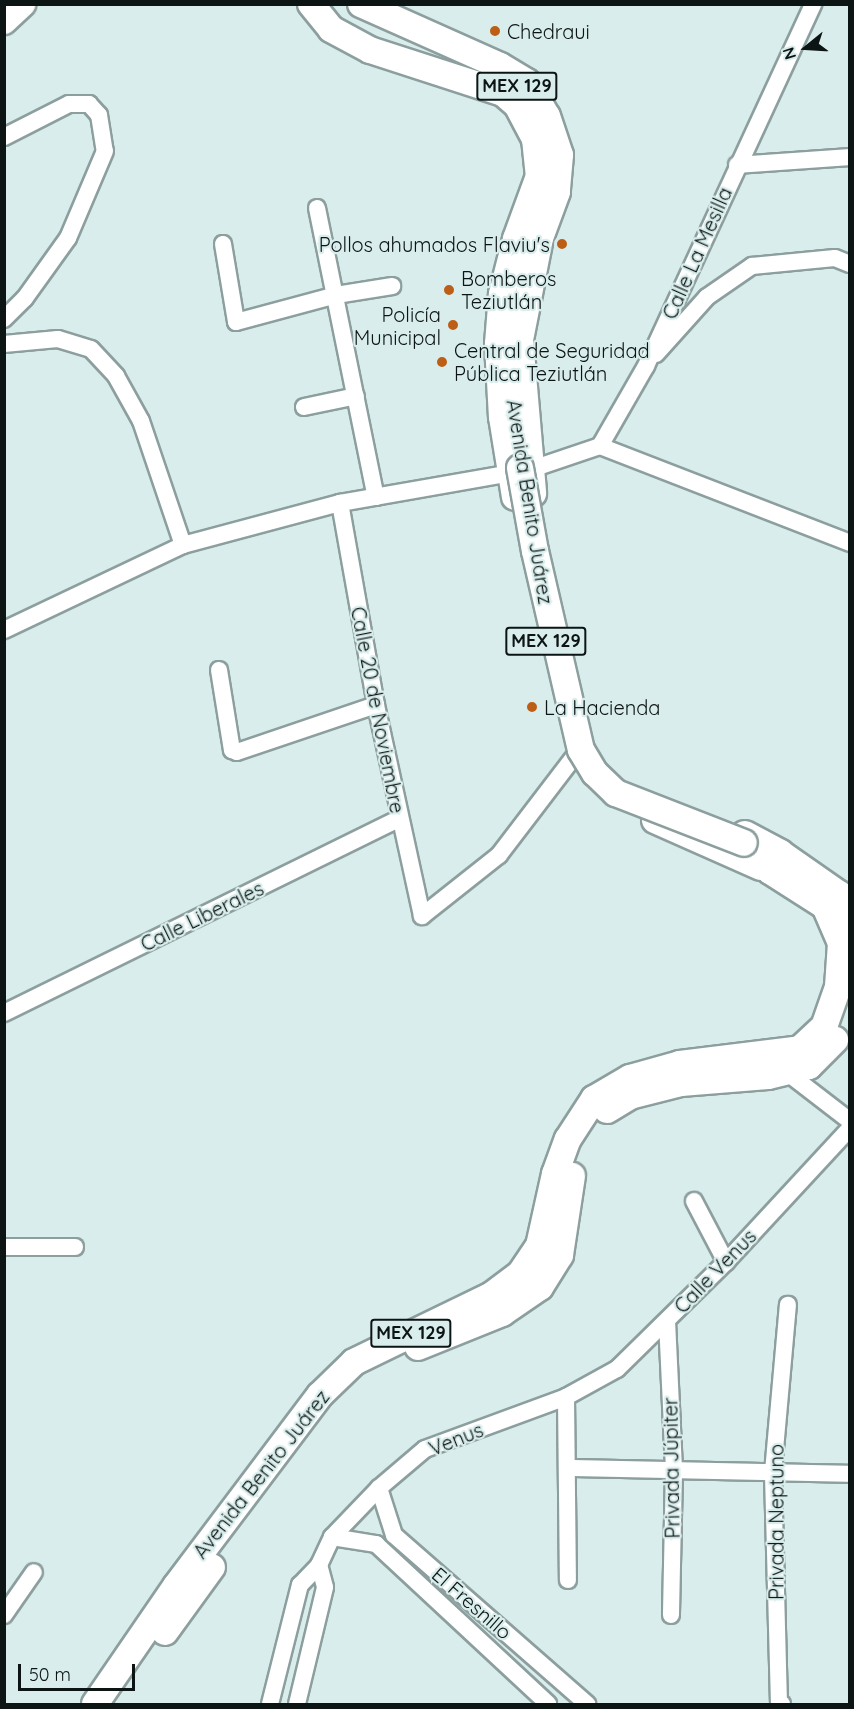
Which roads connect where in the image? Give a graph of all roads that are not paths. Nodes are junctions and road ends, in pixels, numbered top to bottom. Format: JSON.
{"nodes":[{"id":1,"x":22,"y":4,"type":"edge"},
{"id":2,"x":361,"y":4,"type":"edge"},
{"id":3,"x":813,"y":4,"type":"edge"},
{"id":4,"x":324,"y":5,"type":"edge"},
{"id":5,"x":4,"y":21,"type":"edge"},
{"id":6,"x":4,"y":137,"type":"edge"},
{"id":7,"x":849,"y":156,"type":"edge"},
{"id":8,"x":737,"y":165,"type":"junction"},
{"id":9,"x":317,"y":208,"type":"dead end"},
{"id":10,"x":223,"y":244,"type":"dead end"},
{"id":11,"x":849,"y":264,"type":"edge"},
{"id":12,"x":392,"y":286,"type":"dead end"},
{"id":13,"x":336,"y":295,"type":"junction"},
{"id":14,"x":4,"y":319,"type":"edge"},
{"id":15,"x":4,"y":344,"type":"edge"},
{"id":16,"x":646,"y":366,"type":"junction"},
{"id":17,"x":356,"y":396,"type":"junction"},
{"id":18,"x":304,"y":407,"type":"dead end"},
{"id":19,"x":600,"y":446,"type":"junction"},
{"id":20,"x":520,"y":472,"type":"junction"},
{"id":21,"x":376,"y":497,"type":"junction"},
{"id":22,"x":339,"y":503,"type":"junction"},
{"id":23,"x":849,"y":543,"type":"edge"},
{"id":24,"x":183,"y":545,"type":"junction"},
{"id":25,"x":4,"y":630,"type":"edge"},
{"id":26,"x":219,"y":670,"type":"dead end"},
{"id":27,"x":376,"y":705,"type":"junction"},
{"id":28,"x":574,"y":757,"type":"junction"},
{"id":29,"x":399,"y":819,"type":"junction"},
{"id":30,"x":775,"y":862,"type":"junction"},
{"id":31,"x":849,"y":918,"type":"edge"},
{"id":32,"x":849,"y":1007,"type":"edge"},
{"id":33,"x":4,"y":1013,"type":"edge"},
{"id":34,"x":778,"y":1063,"type":"junction"},
{"id":35,"x":849,"y":1121,"type":"edge"},
{"id":36,"x":849,"y":1128,"type":"edge"},
{"id":37,"x":694,"y":1202,"type":"dead end"},
{"id":38,"x":4,"y":1247,"type":"edge"},
{"id":39,"x":75,"y":1247,"type":"dead end"},
{"id":40,"x":726,"y":1262,"type":"junction"},
{"id":41,"x":788,"y":1305,"type":"dead end"},
{"id":42,"x":667,"y":1321,"type":"junction"},
{"id":43,"x":566,"y":1397,"type":"junction"},
{"id":44,"x":569,"y":1468,"type":"junction"},
{"id":45,"x":674,"y":1470,"type":"junction"},
{"id":46,"x":773,"y":1473,"type":"junction"},
{"id":47,"x":849,"y":1474,"type":"edge"},
{"id":48,"x":379,"y":1488,"type":"junction"},
{"id":49,"x":392,"y":1532,"type":"junction"},
{"id":50,"x":332,"y":1537,"type":"junction"},
{"id":51,"x":376,"y":1544,"type":"junction"},
{"id":52,"x":319,"y":1565,"type":"junction"},
{"id":53,"x":34,"y":1572,"type":"dead end"},
{"id":54,"x":568,"y":1580,"type":"dead end"},
{"id":55,"x":672,"y":1615,"type":"dead end"},
{"id":56,"x":4,"y":1616,"type":"edge"},
{"id":57,"x":94,"y":1704,"type":"edge"},
{"id":58,"x":115,"y":1704,"type":"edge"},
{"id":59,"x":270,"y":1704,"type":"edge"},
{"id":60,"x":297,"y":1704,"type":"edge"},
{"id":61,"x":548,"y":1704,"type":"edge"},
{"id":62,"x":587,"y":1704,"type":"edge"},
{"id":63,"x":780,"y":1704,"type":"edge"}],
"edges":[{"from":1,"to":5,"type":"main road"},
{"from":2,"to":20,"type":"main road","number":"MEX 129"},
{"from":3,"to":8,"type":"street","name":"Calle La Mesilla"},
{"from":4,"to":20,"type":"main road","number":"MEX 129"},
{"from":4,"to":30,"type":"main road","name":"Avenida Benito Juárez","number":"MEX 129","bridge":true},
{"from":6,"to":14,"type":"street"},
{"from":7,"to":8,"type":"street"},
{"from":8,"to":16,"type":"street","name":"Calle La Mesilla"},
{"from":9,"to":13,"type":"street"},
{"from":10,"to":13,"type":"street"},
{"from":11,"to":16,"type":"street"},
{"from":12,"to":13,"type":"street"},
{"from":13,"to":17,"type":"street"},
{"from":15,"to":24,"type":"street"},
{"from":16,"to":19,"type":"street","name":"Calle La Mesilla"},
{"from":17,"to":18,"type":"street"},
{"from":17,"to":21,"type":"street"},
{"from":19,"to":20,"type":"street"},
{"from":19,"to":23,"type":"street"},
{"from":20,"to":21,"type":"street"},
{"from":20,"to":28,"type":"main road","number":"MEX 129"},
{"from":20,"to":30,"type":"main road","number":"MEX 129"},
{"from":21,"to":22,"type":"street"},
{"from":22,"to":24,"type":"street"},
{"from":22,"to":27,"type":"street","name":"Calle 20 de Noviembre"},
{"from":24,"to":25,"type":"street"},
{"from":26,"to":27,"type":"street"},
{"from":27,"to":29,"type":"street","name":"Calle 20 de Noviembre"},
{"from":28,"to":29,"type":"street","name":"Calle 20 de Noviembre"},
{"from":28,"to":30,"type":"main road","number":"MEX 129"},
{"from":29,"to":33,"type":"street","name":"Calle Liberales"},
{"from":30,"to":31,"type":"main road","name":"Avenida Benito Juárez","number":"MEX 129"},
{"from":30,"to":34,"type":"main road","name":"Avenida Benito Juárez","number":"MEX 129"},
{"from":32,"to":34,"type":"main road","name":"Avenida Benito Juárez","number":"MEX 129"},
{"from":34,"to":35,"type":"street"},
{"from":34,"to":57,"type":"main road","name":"Avenida Benito Juárez","number":"MEX 129"},
{"from":34,"to":58,"type":"main road","name":"Avenida Benito Juárez","number":"MEX 129"},
{"from":36,"to":40,"type":"street","name":"Calle Venus"},
{"from":37,"to":40,"type":"street"},
{"from":38,"to":39,"type":"street"},
{"from":40,"to":42,"type":"street","name":"Calle Venus"},
{"from":41,"to":46,"type":"street","name":"Privada Neptuno"},
{"from":42,"to":43,"type":"street","name":"Calle Venus"},
{"from":42,"to":45,"type":"street","name":"Privada Júpiter"},
{"from":43,"to":44,"type":"street"},
{"from":43,"to":48,"type":"street","name":"Venus"},
{"from":44,"to":45,"type":"street"},
{"from":44,"to":54,"type":"street"},
{"from":45,"to":46,"type":"street"},
{"from":45,"to":55,"type":"street","name":"Privada Júpiter"},
{"from":46,"to":47,"type":"street"},
{"from":46,"to":63,"type":"street","name":"Privada Neptuno"},
{"from":48,"to":49,"type":"street"},
{"from":48,"to":50,"type":"street","name":"Venus"},
{"from":49,"to":51,"type":"street"},
{"from":49,"to":62,"type":"street","name":"El Fresnillo"},
{"from":50,"to":51,"type":"street"},
{"from":50,"to":52,"type":"street","name":"Venus"},
{"from":51,"to":61,"type":"street","name":"El Fresnillo"},
{"from":52,"to":59,"type":"street","name":"Venus"},
{"from":52,"to":60,"type":"street"},
{"from":53,"to":56,"type":"street"}]}
